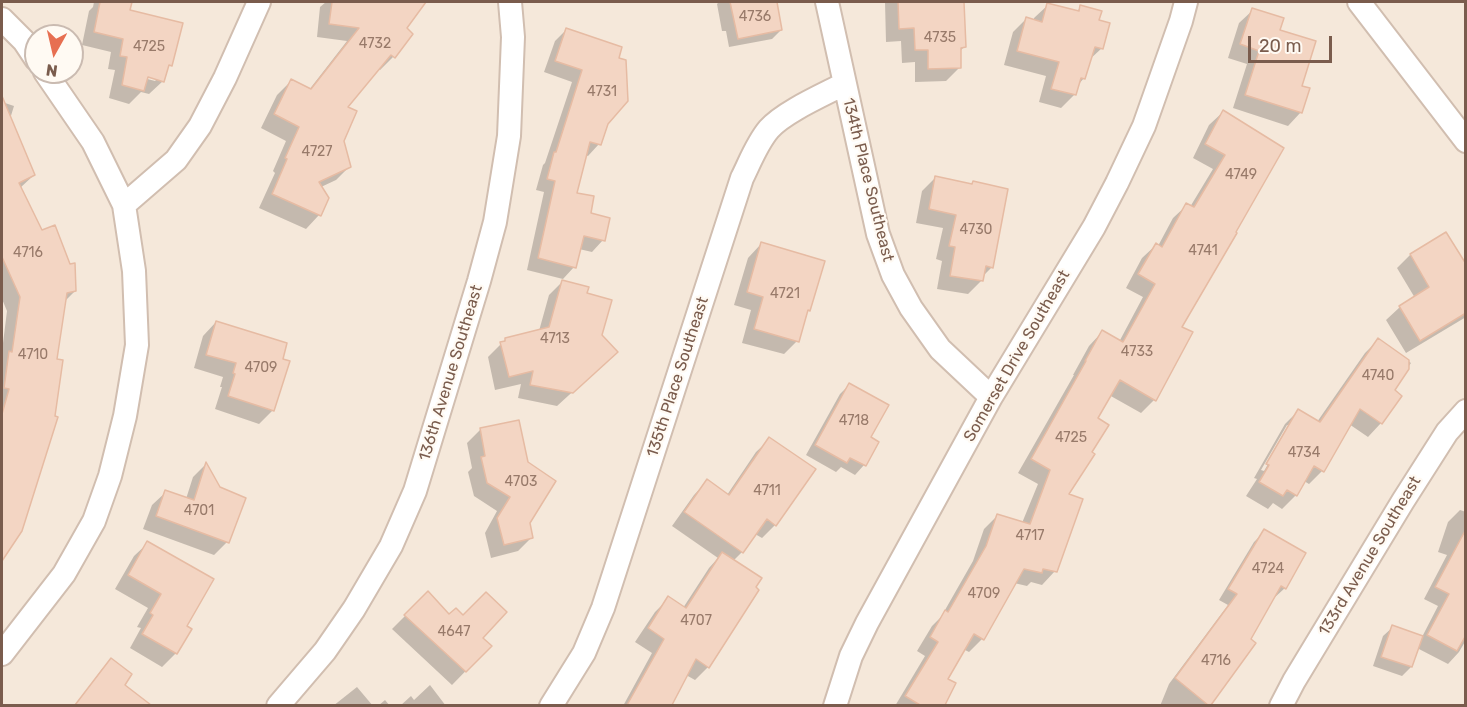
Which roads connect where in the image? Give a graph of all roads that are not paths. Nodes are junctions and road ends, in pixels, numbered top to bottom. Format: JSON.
{"nodes":[{"id":1,"x":259,"y":2,"type":"edge"},
{"id":2,"x":510,"y":2,"type":"edge"},
{"id":3,"x":827,"y":2,"type":"edge"},
{"id":4,"x":1186,"y":2,"type":"edge"},
{"id":5,"x":1359,"y":2,"type":"edge"},
{"id":6,"x":2,"y":19,"type":"edge"},
{"id":7,"x":24,"y":42,"type":"edge"},
{"id":8,"x":53,"y":84,"type":"edge"},
{"id":9,"x":844,"y":84,"type":"junction"},
{"id":10,"x":1466,"y":141,"type":"edge"},
{"id":11,"x":124,"y":205,"type":"junction"},
{"id":12,"x":991,"y":397,"type":"junction"},
{"id":13,"x":1466,"y":411,"type":"edge"},
{"id":14,"x":2,"y":654,"type":"edge"},
{"id":15,"x":278,"y":705,"type":"edge"},
{"id":16,"x":551,"y":705,"type":"edge"},
{"id":17,"x":835,"y":705,"type":"edge"},
{"id":18,"x":1281,"y":705,"type":"edge"}],
"edges":[{"from":1,"to":11,"type":"street"},
{"from":2,"to":15,"type":"street","name":"136th Avenue Southeast"},
{"from":3,"to":9,"type":"street","name":"134th Place Southeast"},
{"from":4,"to":12,"type":"street","name":"Somerset Drive Southeast"},
{"from":5,"to":10,"type":"street"},
{"from":6,"to":7,"type":"street"},
{"from":8,"to":11,"type":"street"},
{"from":9,"to":12,"type":"street","name":"134th Place Southeast"},
{"from":9,"to":16,"type":"street","name":"135th Place Southeast"},
{"from":11,"to":14,"type":"street"},
{"from":12,"to":17,"type":"street","name":"Somerset Drive Southeast"},
{"from":13,"to":18,"type":"street","name":"133rd Avenue Southeast"}]}
